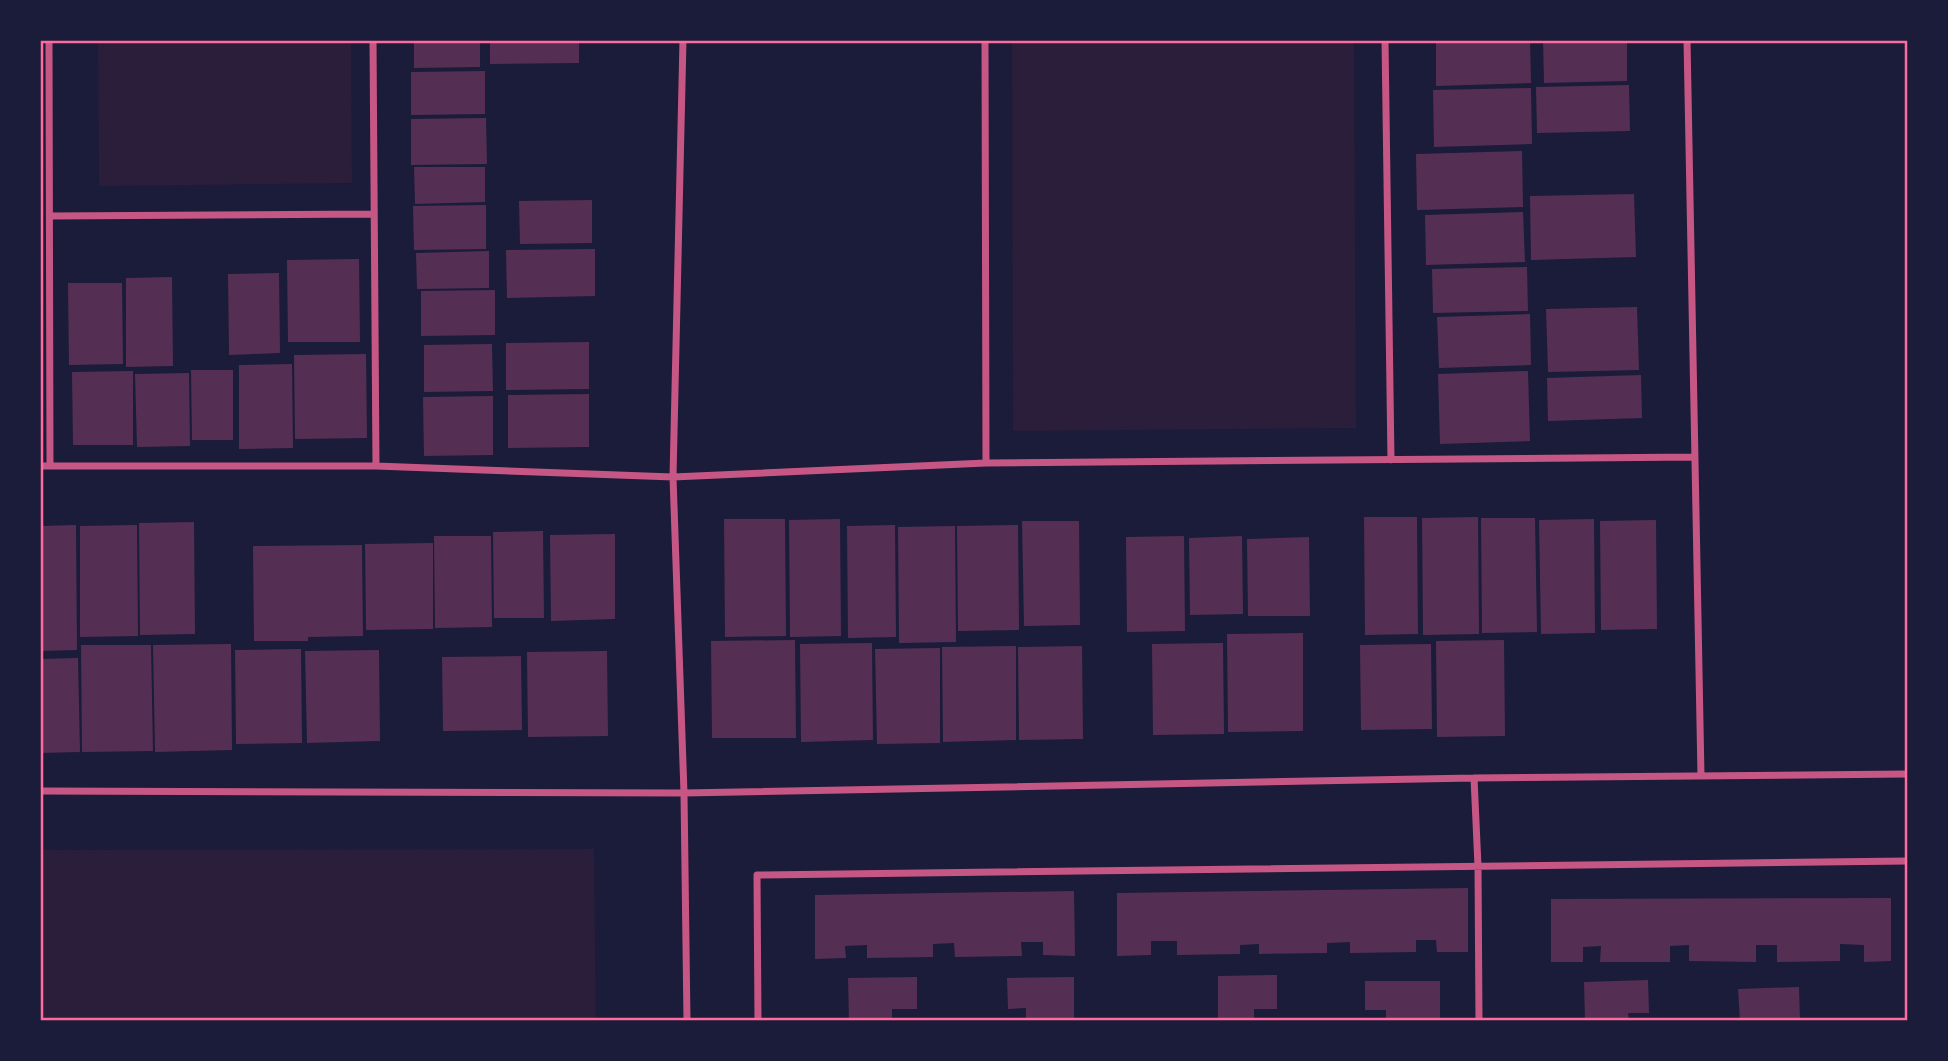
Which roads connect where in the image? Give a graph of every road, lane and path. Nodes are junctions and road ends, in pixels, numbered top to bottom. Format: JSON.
{"nodes":[{"id":1,"x":49,"y":40,"type":"edge"},
{"id":2,"x":373,"y":40,"type":"edge"},
{"id":3,"x":682,"y":40,"type":"edge"},
{"id":4,"x":985,"y":40,"type":"edge"},
{"id":5,"x":1385,"y":40,"type":"edge"},
{"id":6,"x":1687,"y":40,"type":"edge"},
{"id":7,"x":374,"y":214,"type":"junction"},
{"id":8,"x":50,"y":216,"type":"junction"},
{"id":9,"x":1695,"y":457,"type":"junction"},
{"id":10,"x":1391,"y":460,"type":"junction"},
{"id":11,"x":986,"y":463,"type":"junction"},
{"id":12,"x":40,"y":466,"type":"edge"},
{"id":13,"x":50,"y":466,"type":"junction"},
{"id":14,"x":376,"y":466,"type":"junction"},
{"id":15,"x":673,"y":477,"type":"junction"},
{"id":16,"x":1908,"y":774,"type":"edge"},
{"id":17,"x":1700,"y":776,"type":"junction"},
{"id":18,"x":1474,"y":778,"type":"junction"},
{"id":19,"x":40,"y":792,"type":"edge"},
{"id":20,"x":684,"y":793,"type":"junction"},
{"id":21,"x":1908,"y":861,"type":"edge"},
{"id":22,"x":1478,"y":866,"type":"junction"},
{"id":23,"x":687,"y":1021,"type":"edge"},
{"id":24,"x":758,"y":1021,"type":"edge"},
{"id":25,"x":1479,"y":1021,"type":"edge"}],
"edges":[{"from":1,"to":8,"type":"street"},
{"from":2,"to":7,"type":"street"},
{"from":3,"to":15,"type":"street"},
{"from":4,"to":11,"type":"street"},
{"from":5,"to":10,"type":"street"},
{"from":6,"to":9,"type":"street"},
{"from":7,"to":8,"type":"street"},
{"from":7,"to":14,"type":"street"},
{"from":8,"to":13,"type":"street"},
{"from":9,"to":10,"type":"street"},
{"from":9,"to":17,"type":"street"},
{"from":10,"to":11,"type":"street"},
{"from":11,"to":15,"type":"street"},
{"from":12,"to":13,"type":"street"},
{"from":13,"to":14,"type":"street"},
{"from":14,"to":15,"type":"street"},
{"from":15,"to":20,"type":"street"},
{"from":16,"to":17,"type":"street"},
{"from":17,"to":18,"type":"street"},
{"from":18,"to":20,"type":"street"},
{"from":18,"to":22,"type":"street"},
{"from":19,"to":20,"type":"street"},
{"from":20,"to":23,"type":"street"},
{"from":21,"to":22,"type":"street"},
{"from":22,"to":24,"type":"street"},
{"from":22,"to":25,"type":"street"}]}
